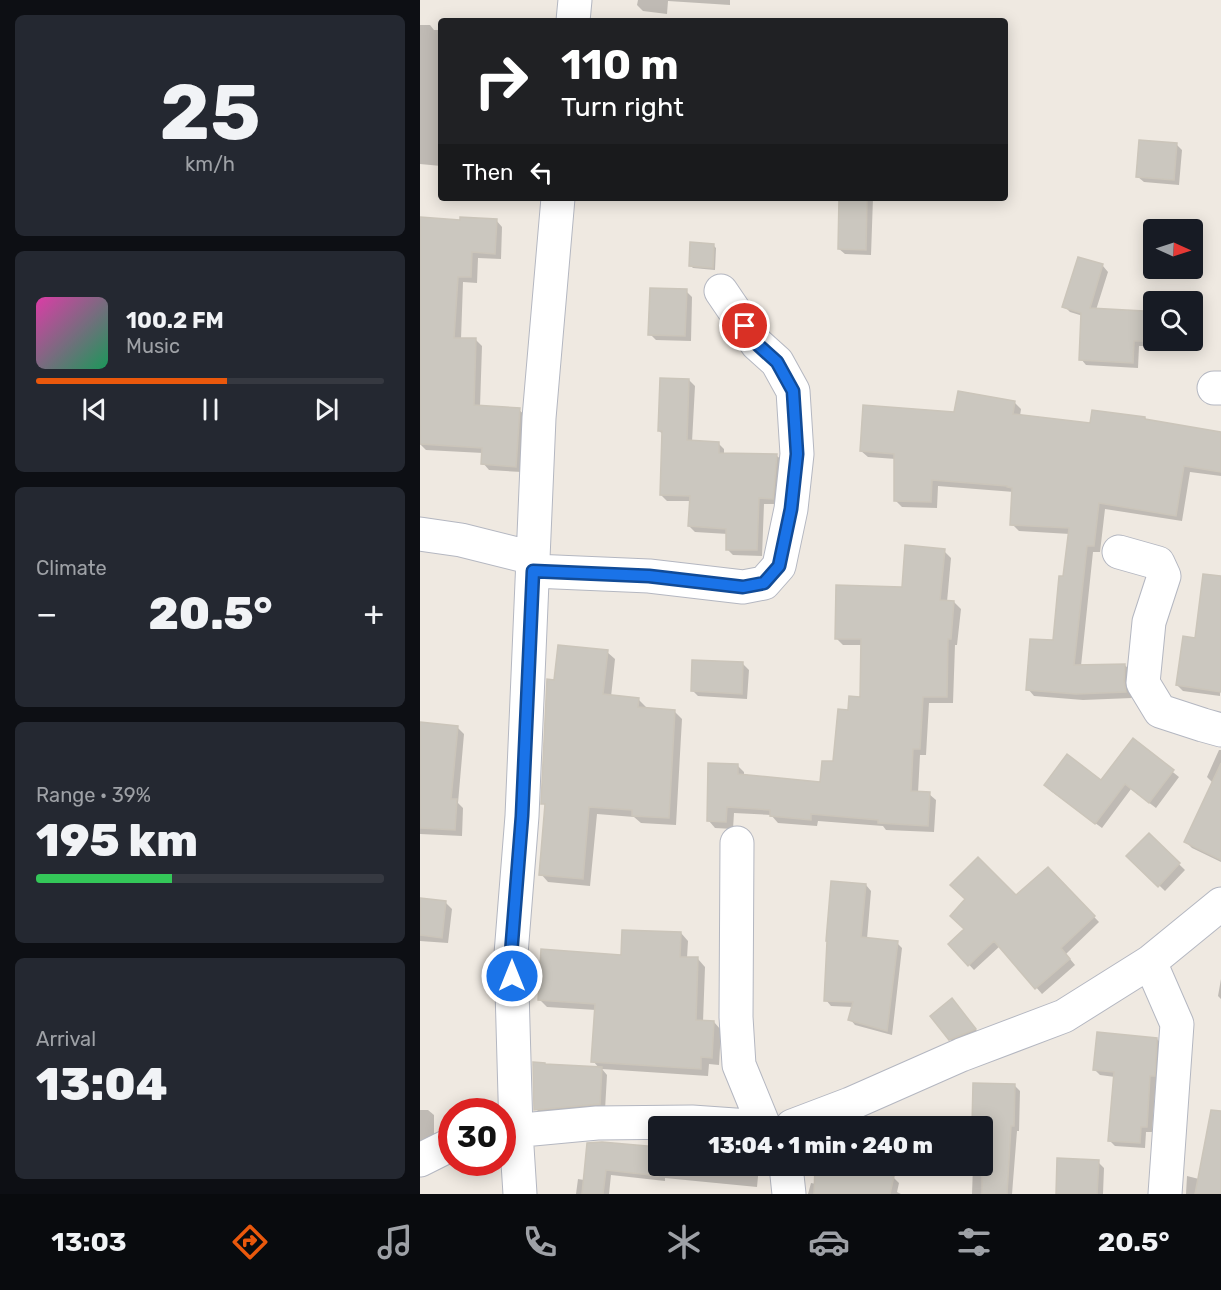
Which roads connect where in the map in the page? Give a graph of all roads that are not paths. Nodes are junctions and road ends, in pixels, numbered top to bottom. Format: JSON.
{"nodes":[{"id":1,"x":574,"y":0,"type":"edge"},
{"id":2,"x":573,"y":18,"type":"edge"},
{"id":3,"x":558,"y":201,"type":"edge"},
{"id":4,"x":721,"y":291,"type":"dead end"},
{"id":5,"x":420,"y":534,"type":"edge"},
{"id":6,"x":1119,"y":552,"type":"dead end"},
{"id":7,"x":533,"y":565,"type":"junction"},
{"id":8,"x":1221,"y":730,"type":"edge"},
{"id":9,"x":737,"y":843,"type":"dead end"},
{"id":10,"x":1221,"y":904,"type":"edge"},
{"id":11,"x":1150,"y":962,"type":"junction"},
{"id":12,"x":509,"y":1098,"type":"edge"},
{"id":13,"x":760,"y":1116,"type":"edge"},
{"id":14,"x":818,"y":1116,"type":"edge"},
{"id":15,"x":648,"y":1122,"type":"edge"},
{"id":16,"x":516,"y":1131,"type":"edge"},
{"id":17,"x":438,"y":1151,"type":"edge"},
{"id":18,"x":420,"y":1160,"type":"edge"},
{"id":19,"x":516,"y":1171,"type":"edge"},
{"id":20,"x":787,"y":1176,"type":"edge"},
{"id":21,"x":520,"y":1194,"type":"edge"},
{"id":22,"x":789,"y":1194,"type":"edge"},
{"id":23,"x":1165,"y":1194,"type":"edge"}],
"edges":[{"from":1,"to":2,"type":"street"},
{"from":3,"to":7,"type":"street"},
{"from":4,"to":7,"type":"street"},
{"from":5,"to":7,"type":"street"},
{"from":6,"to":8,"type":"street"},
{"from":7,"to":12,"type":"street"},
{"from":9,"to":13,"type":"street"},
{"from":10,"to":11,"type":"street"},
{"from":11,"to":14,"type":"street"},
{"from":11,"to":23,"type":"street"},
{"from":15,"to":16,"type":"street"},
{"from":17,"to":18,"type":"street"},
{"from":19,"to":21,"type":"street"},
{"from":20,"to":22,"type":"street"}]}
